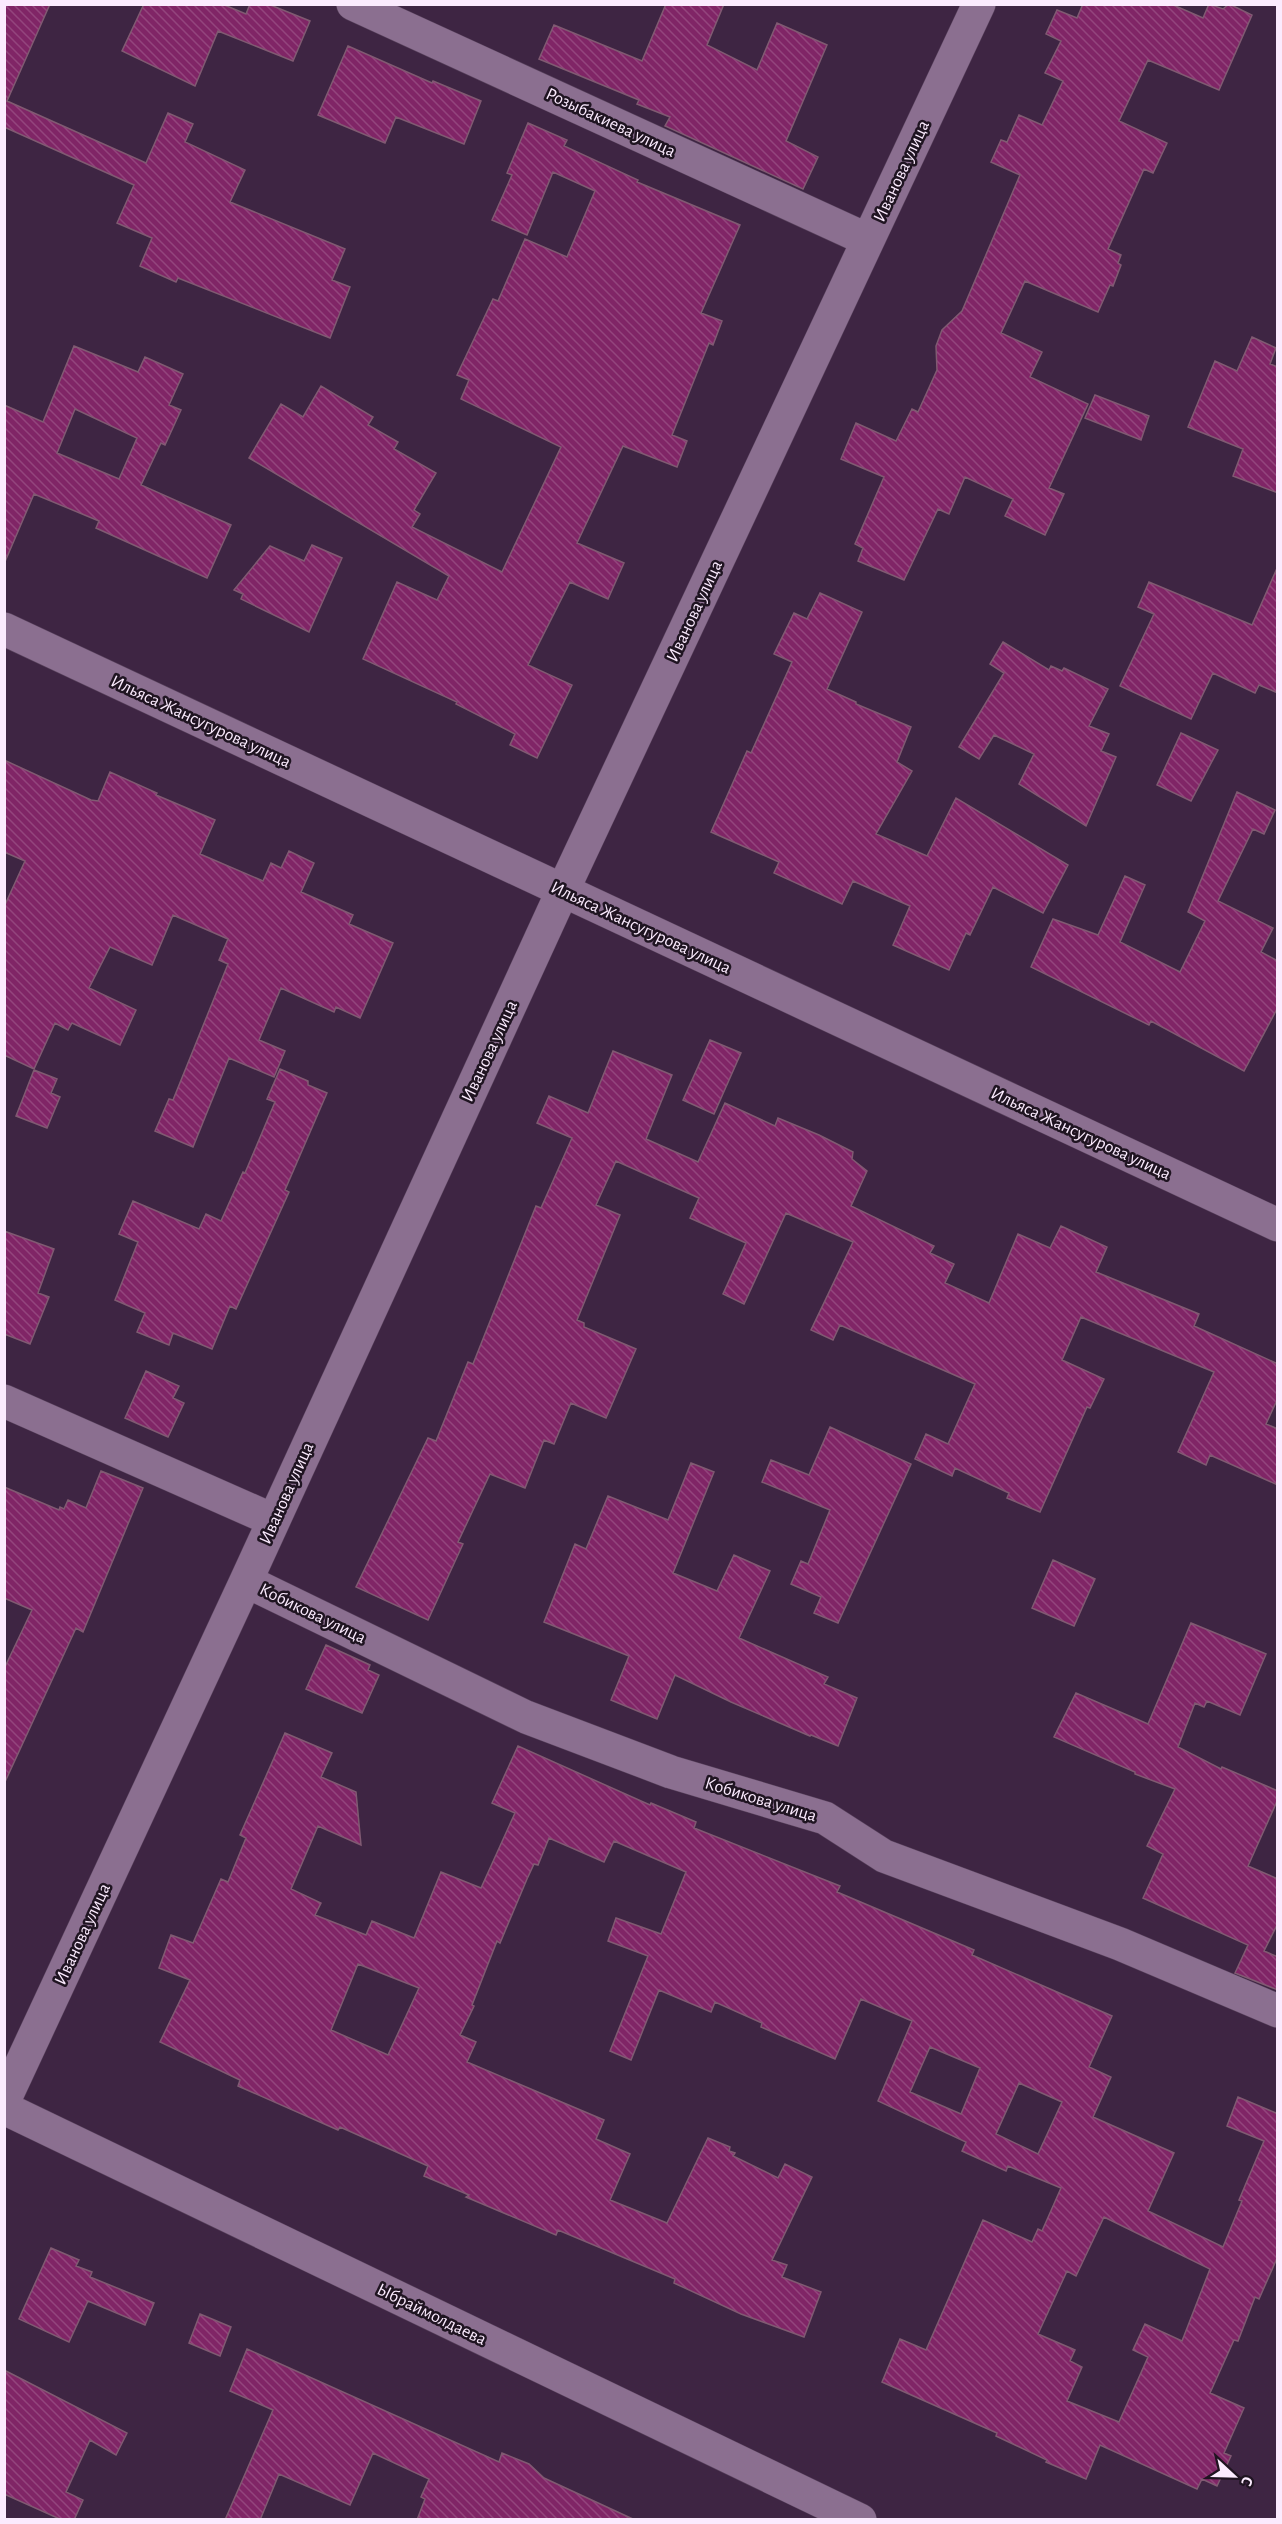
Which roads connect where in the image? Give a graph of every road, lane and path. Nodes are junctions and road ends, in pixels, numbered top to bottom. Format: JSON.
{"nodes":[{"id":1,"x":353,"y":4,"type":"edge"},
{"id":2,"x":979,"y":4,"type":"edge"},
{"id":3,"x":868,"y":240,"type":"junction"},
{"id":4,"x":4,"y":629,"type":"edge"},
{"id":5,"x":563,"y":890,"type":"junction"},
{"id":6,"x":1278,"y":1225,"type":"edge"},
{"id":7,"x":4,"y":1401,"type":"edge"},
{"id":8,"x":273,"y":1520,"type":"junction"},
{"id":9,"x":246,"y":1581,"type":"junction"},
{"id":10,"x":1278,"y":2011,"type":"edge"},
{"id":11,"x":4,"y":2101,"type":"edge"},
{"id":12,"x":4,"y":2108,"type":"edge"},
{"id":13,"x":860,"y":2520,"type":"edge"}],
"edges":[{"from":1,"to":3,"type":"street","name":"Розыбакиева улица"},
{"from":2,"to":3,"type":"street","name":"Иванова улица"},
{"from":3,"to":5,"type":"street","name":"Иванова улица"},
{"from":4,"to":5,"type":"street","name":"Ильяса Жансугурова улица"},
{"from":5,"to":6,"type":"street","name":"Ильяса Жансугурова улица"},
{"from":5,"to":8,"type":"street","name":"Иванова улица"},
{"from":7,"to":8,"type":"street"},
{"from":8,"to":9,"type":"street","name":"Иванова улица"},
{"from":9,"to":10,"type":"street","name":"Кобикова улица"},
{"from":9,"to":11,"type":"street","name":"Иванова улица"},
{"from":12,"to":13,"type":"street","name":"Ыбраймолдаева"}]}
